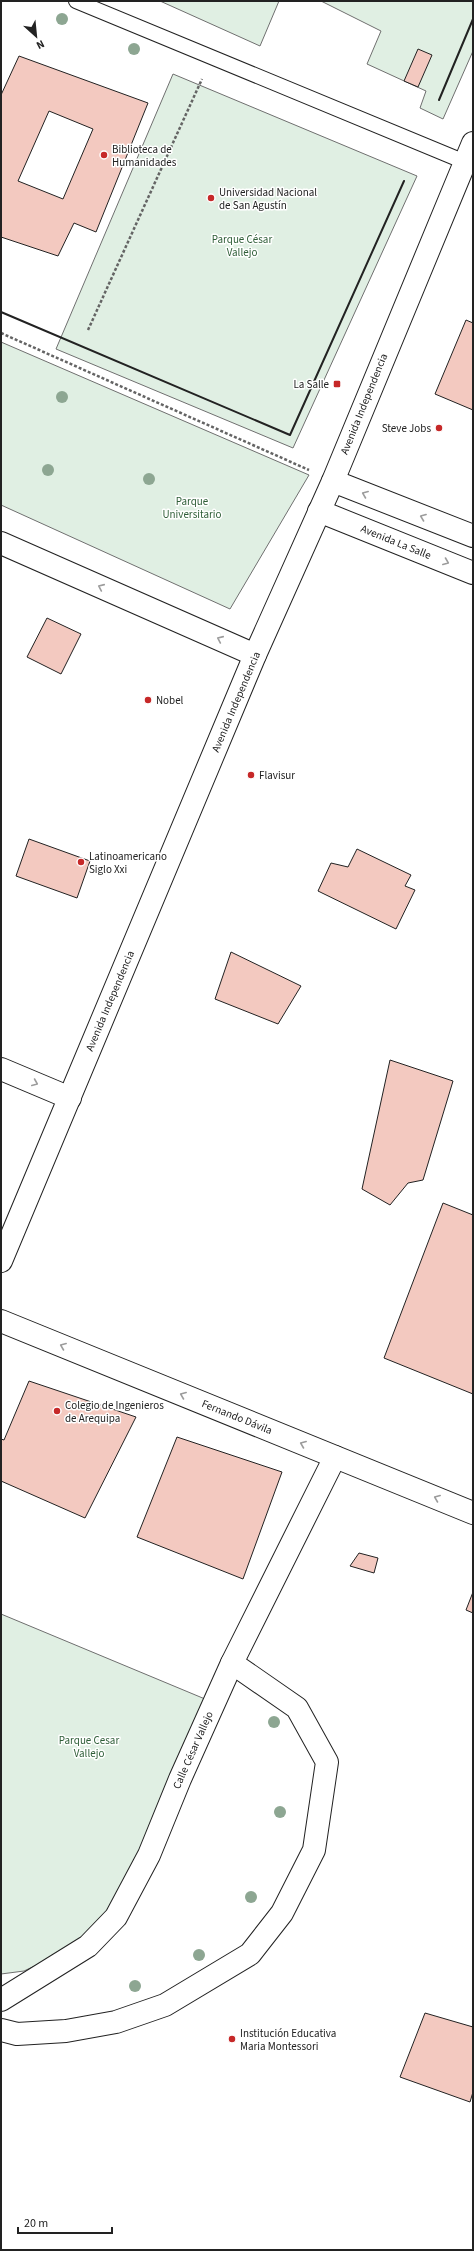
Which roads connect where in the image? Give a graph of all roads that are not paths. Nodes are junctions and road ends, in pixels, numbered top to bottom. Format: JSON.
{"nodes":[{"id":1,"x":76,"y":1,"type":"edge"},
{"id":2,"x":469,"y":153,"type":"edge"},
{"id":3,"x":333,"y":481,"type":"junction"},
{"id":4,"x":319,"y":511,"type":"junction"},
{"id":5,"x":473,"y":536,"type":"edge"},
{"id":6,"x":1,"y":543,"type":"edge"},
{"id":7,"x":473,"y":573,"type":"edge"},
{"id":8,"x":256,"y":655,"type":"junction"},
{"id":9,"x":1,"y":1069,"type":"edge"},
{"id":10,"x":70,"y":1098,"type":"junction"},
{"id":11,"x":1,"y":1261,"type":"edge"},
{"id":12,"x":1,"y":1321,"type":"edge"},
{"id":13,"x":335,"y":1457,"type":"junction"},
{"id":14,"x":473,"y":1513,"type":"edge"},
{"id":15,"x":232,"y":1663,"type":"junction"},
{"id":16,"x":1,"y":2000,"type":"edge"},
{"id":17,"x":1,"y":2030,"type":"edge"}],
"edges":[{"from":1,"to":2,"type":"lane"},
{"from":2,"to":3,"type":"street","name":"Avenida Independencia"},
{"from":3,"to":4,"type":"street","name":"Avenida Independencia"},
{"from":5,"to":3,"type":"street","one_way":true},
{"from":4,"to":7,"type":"street","name":"Avenida La Salle","one_way":true},
{"from":4,"to":8,"type":"street","name":"Avenida Independencia"},
{"from":8,"to":6,"type":"street","one_way":true},
{"from":8,"to":10,"type":"street","name":"Avenida Independencia"},
{"from":9,"to":10,"type":"street","one_way":true},
{"from":10,"to":11,"type":"street","name":"Avenida Independencia"},
{"from":13,"to":12,"type":"street","name":"Fernando Dávila","one_way":true},
{"from":14,"to":13,"type":"street","name":"Fernando Dávila","one_way":true},
{"from":13,"to":15,"type":"street","name":"Calle César Vallejo"},
{"from":15,"to":16,"type":"street","name":"Calle César Vallejo"},
{"from":15,"to":17,"type":"street"}]}
